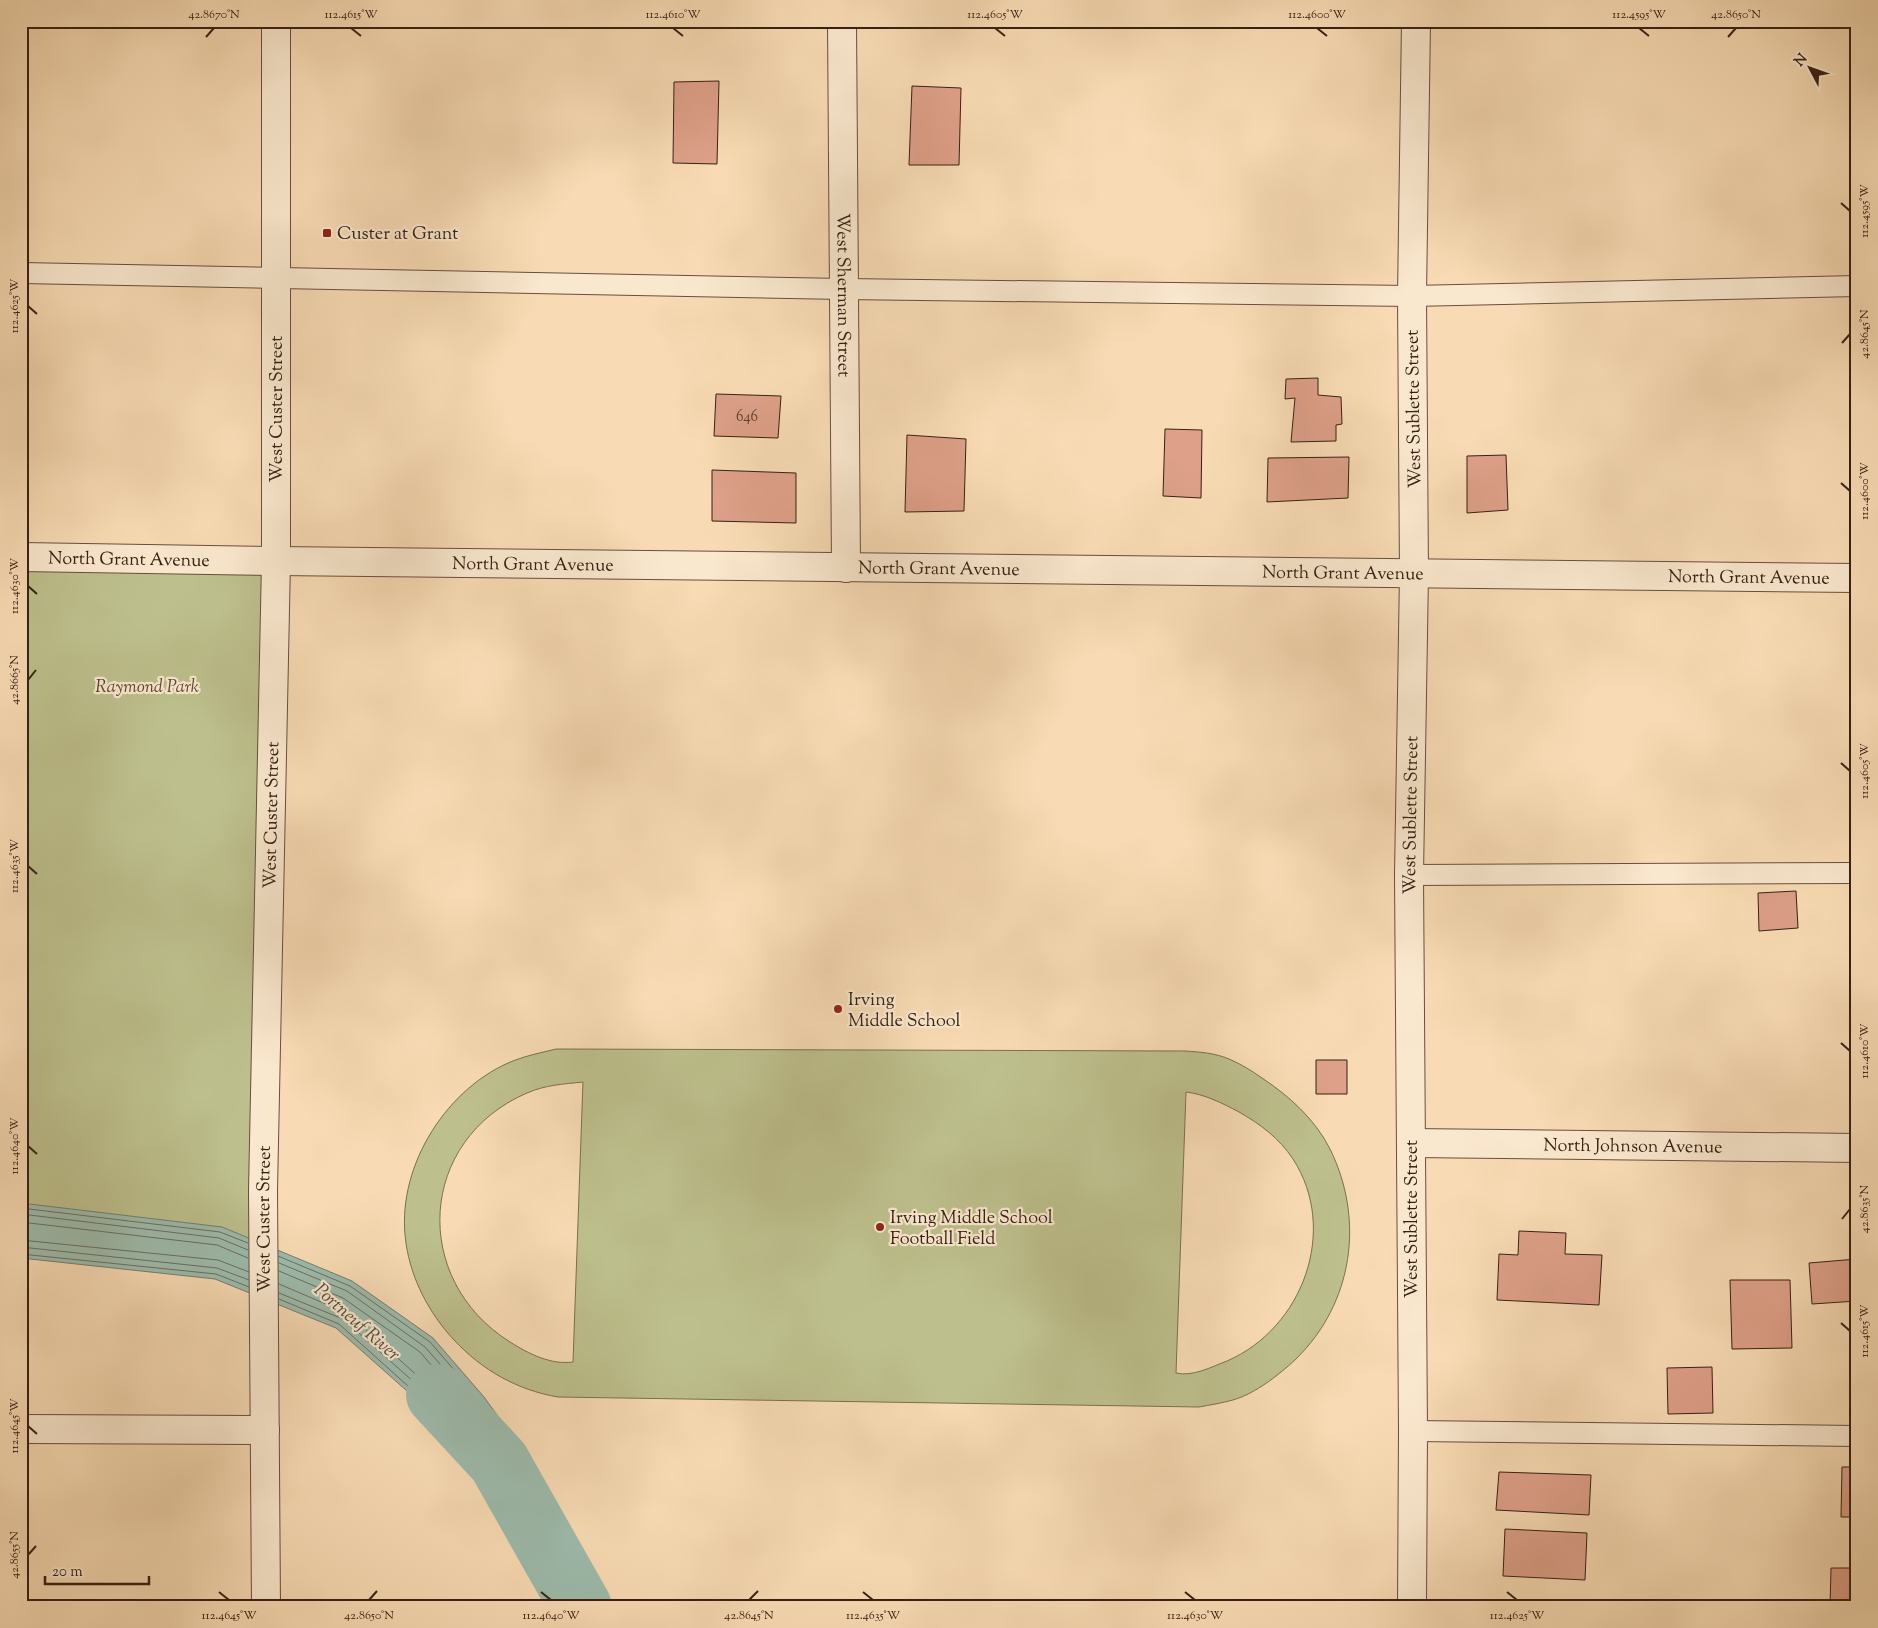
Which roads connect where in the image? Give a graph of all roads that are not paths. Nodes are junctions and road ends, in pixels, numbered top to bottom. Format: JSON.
{"nodes":[{"id":1,"x":276,"y":21,"type":"edge"},
{"id":2,"x":842,"y":21,"type":"edge"},
{"id":3,"x":1416,"y":21,"type":"edge"},
{"id":4,"x":21,"y":273,"type":"edge"},
{"id":5,"x":276,"y":279,"type":"junction"},
{"id":6,"x":1857,"y":286,"type":"edge"},
{"id":7,"x":844,"y":289,"type":"junction"},
{"id":8,"x":1412,"y":296,"type":"junction"},
{"id":9,"x":21,"y":557,"type":"edge"},
{"id":10,"x":276,"y":562,"type":"junction"},
{"id":11,"x":846,"y":568,"type":"junction"},
{"id":12,"x":1414,"y":574,"type":"junction"},
{"id":13,"x":1857,"y":578,"type":"edge"},
{"id":14,"x":1857,"y":874,"type":"edge"},
{"id":15,"x":1409,"y":875,"type":"junction"},
{"id":16,"x":1411,"y":1143,"type":"junction"},
{"id":17,"x":1857,"y":1148,"type":"edge"},
{"id":18,"x":21,"y":1429,"type":"edge"},
{"id":19,"x":265,"y":1430,"type":"junction"},
{"id":20,"x":1413,"y":1431,"type":"junction"},
{"id":21,"x":1857,"y":1436,"type":"edge"},
{"id":22,"x":266,"y":1607,"type":"edge"},
{"id":23,"x":1412,"y":1607,"type":"edge"}],
"edges":[{"from":1,"to":5,"type":"street","name":"West Custer Street"},
{"from":2,"to":7,"type":"street","name":"West Sherman Street"},
{"from":3,"to":8,"type":"street","name":"West Sublette Street"},
{"from":4,"to":5,"type":"lane"},
{"from":5,"to":7,"type":"lane"},
{"from":5,"to":10,"type":"street","name":"West Custer Street"},
{"from":6,"to":8,"type":"lane"},
{"from":7,"to":8,"type":"lane"},
{"from":7,"to":11,"type":"street","name":"West Sherman Street"},
{"from":8,"to":12,"type":"street","name":"West Sublette Street"},
{"from":9,"to":10,"type":"street","name":"North Grant Avenue"},
{"from":10,"to":11,"type":"street","name":"North Grant Avenue"},
{"from":10,"to":19,"type":"street","name":"West Custer Street"},
{"from":11,"to":12,"type":"street","name":"North Grant Avenue"},
{"from":12,"to":13,"type":"street","name":"North Grant Avenue"},
{"from":12,"to":15,"type":"street","name":"West Sublette Street"},
{"from":14,"to":15,"type":"lane"},
{"from":15,"to":16,"type":"street","name":"West Sublette Street"},
{"from":16,"to":17,"type":"street","name":"North Johnson Avenue"},
{"from":16,"to":20,"type":"street","name":"West Sublette Street"},
{"from":18,"to":19,"type":"street"},
{"from":19,"to":22,"type":"street","name":"West Custer Street"},
{"from":20,"to":21,"type":"lane"},
{"from":20,"to":23,"type":"street","name":"West Sublette Street"}]}
